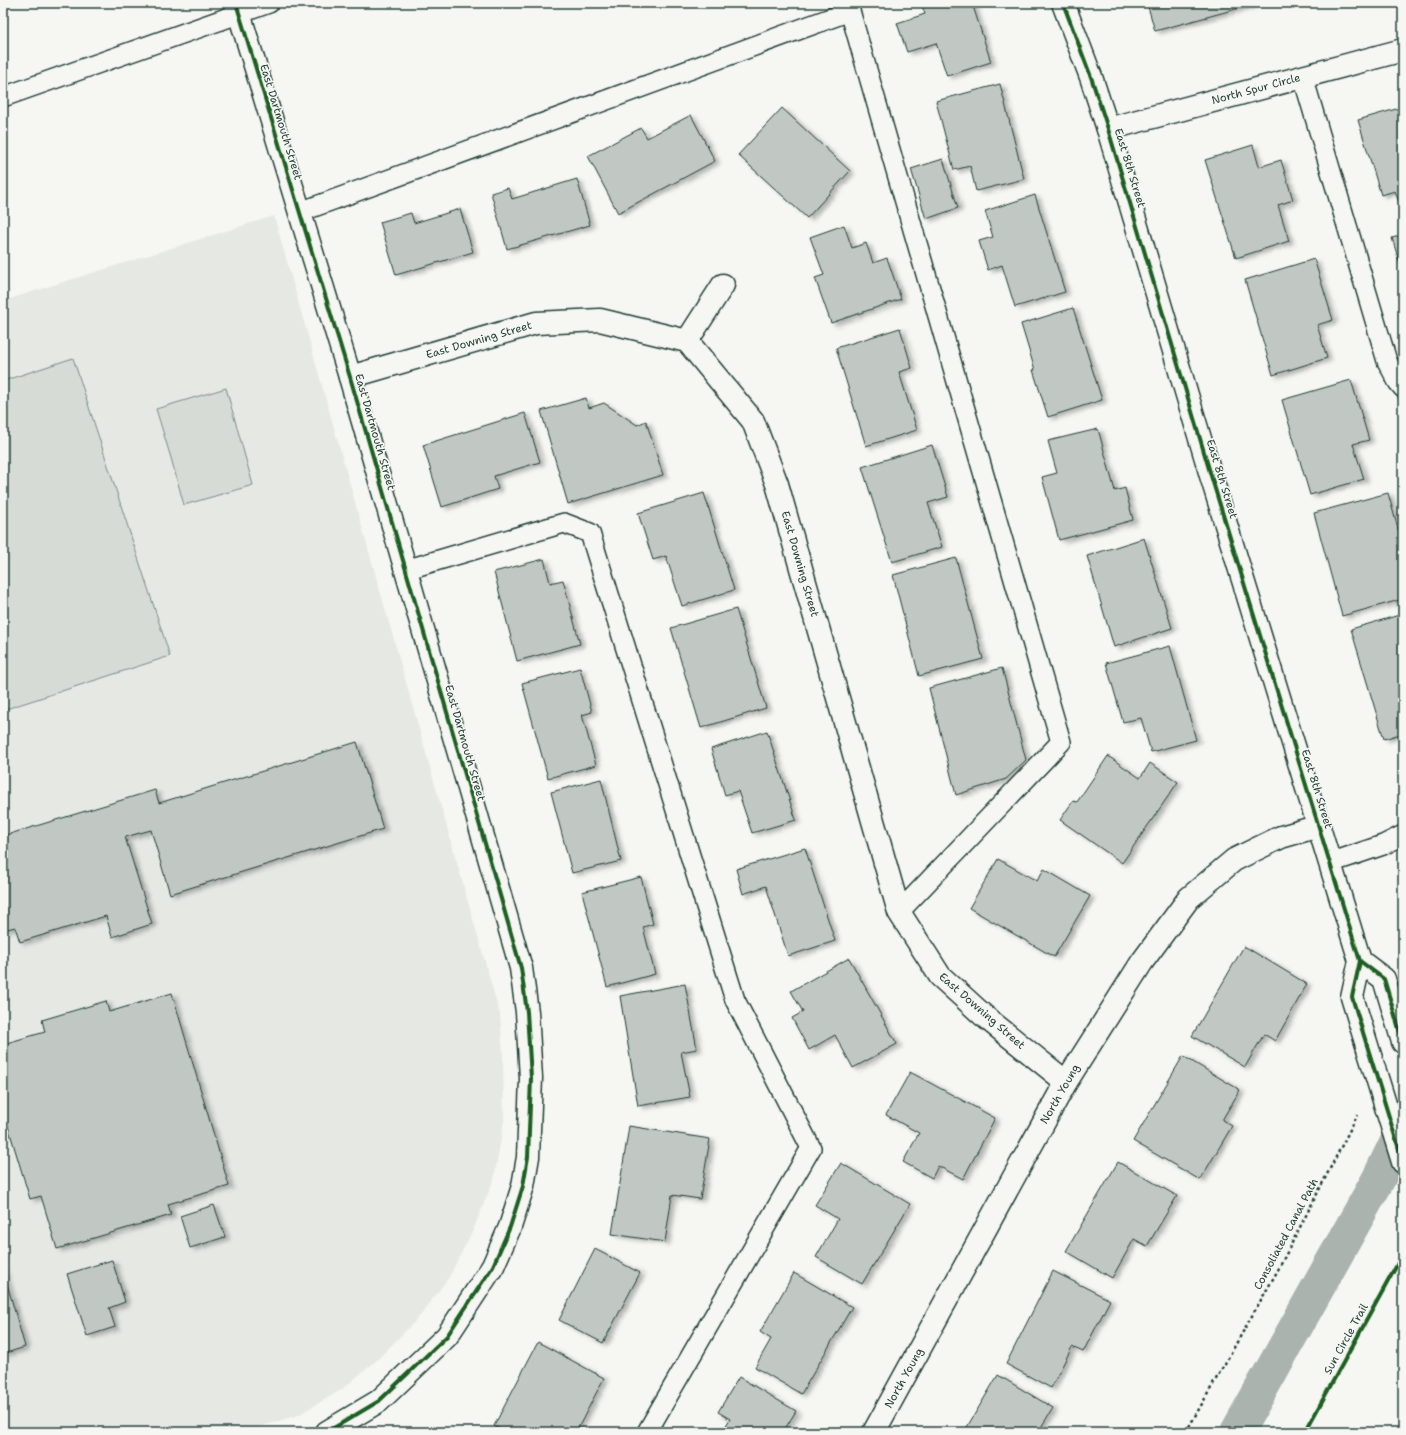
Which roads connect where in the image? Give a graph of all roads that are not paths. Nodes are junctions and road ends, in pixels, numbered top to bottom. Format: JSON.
{"nodes":[{"id":1,"x":269,"y":3,"type":"edge"},
{"id":2,"x":1062,"y":3,"type":"edge"},
{"id":3,"x":237,"y":8,"type":"edge"},
{"id":4,"x":1403,"y":50,"type":"edge"},
{"id":5,"x":1303,"y":77,"type":"junction"},
{"id":6,"x":3,"y":97,"type":"edge"},
{"id":7,"x":1108,"y":129,"type":"junction"},
{"id":8,"x":300,"y":212,"type":"junction"},
{"id":9,"x":723,"y":284,"type":"dead end"},
{"id":10,"x":687,"y":341,"type":"junction"},
{"id":11,"x":350,"y":377,"type":"junction"},
{"id":12,"x":1403,"y":388,"type":"edge"},
{"id":13,"x":405,"y":570,"type":"junction"},
{"id":14,"x":1319,"y":826,"type":"junction"},
{"id":15,"x":1403,"y":835,"type":"edge"},
{"id":16,"x":1330,"y":863,"type":"junction"},
{"id":17,"x":899,"y":912,"type":"junction"},
{"id":18,"x":1360,"y":961,"type":"junction"},
{"id":19,"x":1403,"y":1042,"type":"edge"},
{"id":20,"x":1066,"y":1082,"type":"junction"},
{"id":21,"x":1403,"y":1162,"type":"edge"},
{"id":22,"x":327,"y":1432,"type":"edge"},
{"id":23,"x":647,"y":1432,"type":"edge"},
{"id":24,"x":874,"y":1432,"type":"edge"}],
"edges":[{"from":1,"to":3,"type":"lane"},
{"from":2,"to":7,"type":"street","name":"East 8th Street"},
{"from":3,"to":6,"type":"lane"},
{"from":3,"to":8,"type":"street","name":"East Dartmouth Street"},
{"from":4,"to":5,"type":"street","name":"North Spur Circle"},
{"from":5,"to":7,"type":"street","name":"North Spur Circle"},
{"from":5,"to":12,"type":"lane"},
{"from":7,"to":14,"type":"street","name":"East 8th Street"},
{"from":8,"to":11,"type":"street","name":"East Dartmouth Street"},
{"from":8,"to":17,"type":"lane"},
{"from":9,"to":10,"type":"street"},
{"from":10,"to":11,"type":"street","name":"East Downing Street"},
{"from":10,"to":17,"type":"street","name":"East Downing Street"},
{"from":11,"to":13,"type":"street","name":"East Dartmouth Street"},
{"from":13,"to":22,"type":"street","name":"East Dartmouth Street"},
{"from":13,"to":23,"type":"lane"},
{"from":14,"to":16,"type":"street","name":"East 8th Street"},
{"from":14,"to":20,"type":"street","name":"North Young"},
{"from":15,"to":16,"type":"lane"},
{"from":16,"to":18,"type":"street","name":"East 8th Street"},
{"from":17,"to":20,"type":"street","name":"East Downing Street"},
{"from":18,"to":19,"type":"street"},
{"from":18,"to":21,"type":"street","name":"East 8th Street"},
{"from":20,"to":24,"type":"street","name":"North Young"}]}
